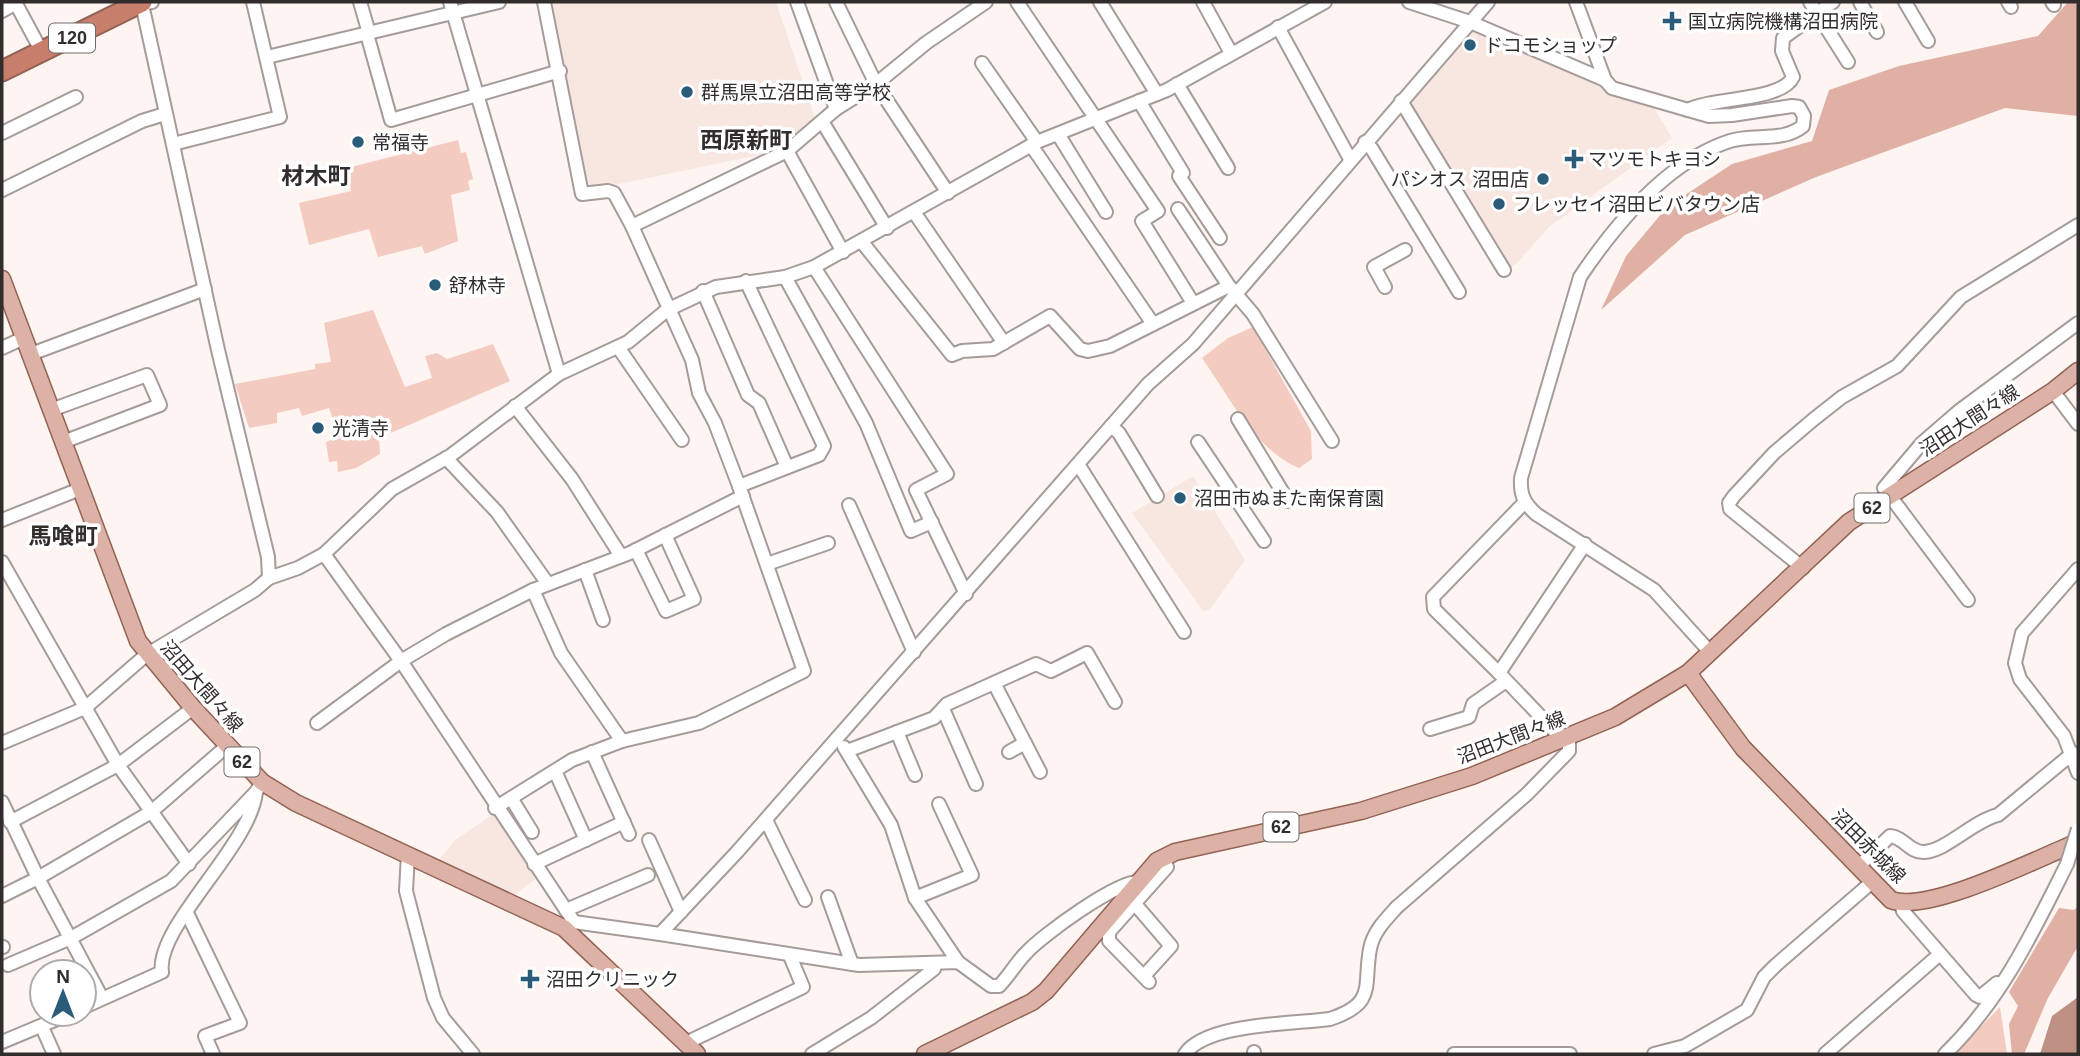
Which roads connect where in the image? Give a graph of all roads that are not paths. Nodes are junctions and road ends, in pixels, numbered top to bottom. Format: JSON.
{"nodes":[{"id":1,"x":253,"y":2,"type":"edge"},
{"id":2,"x":360,"y":2,"type":"edge"},
{"id":3,"x":499,"y":2,"type":"edge"},
{"id":4,"x":544,"y":2,"type":"edge"},
{"id":5,"x":797,"y":2,"type":"edge"},
{"id":6,"x":836,"y":2,"type":"edge"},
{"id":7,"x":986,"y":2,"type":"edge"},
{"id":8,"x":1017,"y":2,"type":"edge"},
{"id":9,"x":1100,"y":2,"type":"edge"},
{"id":10,"x":1203,"y":2,"type":"edge"},
{"id":11,"x":1325,"y":2,"type":"edge"},
{"id":12,"x":1409,"y":2,"type":"edge"},
{"id":13,"x":1488,"y":2,"type":"edge"},
{"id":14,"x":1576,"y":2,"type":"edge"},
{"id":15,"x":1810,"y":2,"type":"edge"},
{"id":16,"x":1833,"y":2,"type":"edge"},
{"id":17,"x":1860,"y":2,"type":"edge"},
{"id":18,"x":1905,"y":2,"type":"edge"},
{"id":19,"x":16,"y":3,"type":"edge"},
{"id":20,"x":145,"y":3,"type":"edge"},
{"id":21,"x":452,"y":7,"type":"edge"},
{"id":22,"x":2,"y":10,"type":"edge"},
{"id":23,"x":1819,"y":14,"type":"junction"},
{"id":24,"x":1470,"y":22,"type":"junction"},
{"id":25,"x":1278,"y":27,"type":"junction"},
{"id":26,"x":1877,"y":32,"type":"dead end"},
{"id":27,"x":368,"y":33,"type":"junction"},
{"id":28,"x":1928,"y":41,"type":"dead end"},
{"id":29,"x":43,"y":52,"type":"junction"},
{"id":30,"x":1231,"y":53,"type":"junction"},
{"id":31,"x":267,"y":57,"type":"junction"},
{"id":32,"x":1848,"y":62,"type":"dead end"},
{"id":33,"x":982,"y":63,"type":"dead end"},
{"id":34,"x":2,"y":71,"type":"edge"},
{"id":35,"x":560,"y":71,"type":"junction"},
{"id":36,"x":1605,"y":80,"type":"junction"},
{"id":37,"x":876,"y":84,"type":"junction"},
{"id":38,"x":1177,"y":85,"type":"junction"},
{"id":39,"x":1157,"y":94,"type":"junction"},
{"id":40,"x":477,"y":96,"type":"junction"},
{"id":41,"x":76,"y":97,"type":"dead end"},
{"id":42,"x":1139,"y":101,"type":"junction"},
{"id":43,"x":1401,"y":101,"type":"junction"},
{"id":44,"x":836,"y":109,"type":"junction"},
{"id":45,"x":1688,"y":110,"type":"junction"},
{"id":46,"x":165,"y":114,"type":"junction"},
{"id":47,"x":1096,"y":119,"type":"junction"},
{"id":48,"x":822,"y":123,"type":"junction"},
{"id":49,"x":2,"y":133,"type":"edge"},
{"id":50,"x":1058,"y":134,"type":"junction"},
{"id":51,"x":1365,"y":142,"type":"junction"},
{"id":52,"x":173,"y":144,"type":"junction"},
{"id":53,"x":1034,"y":144,"type":"junction"},
{"id":54,"x":788,"y":150,"type":"junction"},
{"id":55,"x":1350,"y":159,"type":"junction"},
{"id":56,"x":1228,"y":168,"type":"dead end"},
{"id":57,"x":2,"y":190,"type":"edge"},
{"id":58,"x":948,"y":193,"type":"junction"},
{"id":59,"x":1178,"y":209,"type":"dead end"},
{"id":60,"x":914,"y":212,"type":"junction"},
{"id":61,"x":1106,"y":212,"type":"dead end"},
{"id":62,"x":632,"y":226,"type":"junction"},
{"id":63,"x":2078,"y":226,"type":"edge"},
{"id":64,"x":887,"y":228,"type":"junction"},
{"id":65,"x":1220,"y":238,"type":"dead end"},
{"id":66,"x":862,"y":242,"type":"junction"},
{"id":67,"x":1405,"y":250,"type":"dead end"},
{"id":68,"x":843,"y":252,"type":"junction"},
{"id":69,"x":814,"y":267,"type":"junction"},
{"id":70,"x":1504,"y":270,"type":"dead end"},
{"id":71,"x":785,"y":277,"type":"junction"},
{"id":72,"x":2,"y":279,"type":"edge"},
{"id":73,"x":746,"y":281,"type":"junction"},
{"id":74,"x":1385,"y":287,"type":"dead end"},
{"id":75,"x":205,"y":289,"type":"junction"},
{"id":76,"x":1231,"y":290,"type":"junction"},
{"id":77,"x":703,"y":291,"type":"junction"},
{"id":78,"x":1459,"y":292,"type":"dead end"},
{"id":79,"x":1194,"y":303,"type":"junction"},
{"id":80,"x":667,"y":310,"type":"junction"},
{"id":81,"x":2078,"y":323,"type":"edge"},
{"id":82,"x":1153,"y":324,"type":"junction"},
{"id":83,"x":24,"y":338,"type":"junction"},
{"id":84,"x":1004,"y":343,"type":"junction"},
{"id":85,"x":618,"y":347,"type":"junction"},
{"id":86,"x":2,"y":348,"type":"edge"},
{"id":87,"x":30,"y":354,"type":"junction"},
{"id":88,"x":2078,"y":371,"type":"edge"},
{"id":89,"x":559,"y":374,"type":"junction"},
{"id":90,"x":2053,"y":391,"type":"junction"},
{"id":91,"x":515,"y":406,"type":"junction"},
{"id":92,"x":51,"y":410,"type":"junction"},
{"id":93,"x":1237,"y":419,"type":"dead end"},
{"id":94,"x":2078,"y":424,"type":"edge"},
{"id":95,"x":1111,"y":426,"type":"junction"},
{"id":96,"x":682,"y":440,"type":"dead end"},
{"id":97,"x":1332,"y":441,"type":"dead end"},
{"id":98,"x":63,"y":442,"type":"junction"},
{"id":99,"x":1198,"y":442,"type":"dead end"},
{"id":100,"x":446,"y":458,"type":"junction"},
{"id":101,"x":1078,"y":464,"type":"junction"},
{"id":102,"x":787,"y":467,"type":"junction"},
{"id":103,"x":80,"y":489,"type":"junction"},
{"id":104,"x":741,"y":491,"type":"junction"},
{"id":105,"x":1157,"y":496,"type":"dead end"},
{"id":106,"x":1890,"y":496,"type":"junction"},
{"id":107,"x":1288,"y":501,"type":"dead end"},
{"id":108,"x":1524,"y":503,"type":"junction"},
{"id":109,"x":849,"y":505,"type":"dead end"},
{"id":110,"x":2,"y":520,"type":"edge"},
{"id":111,"x":932,"y":522,"type":"junction"},
{"id":112,"x":666,"y":535,"type":"junction"},
{"id":113,"x":1264,"y":541,"type":"dead end"},
{"id":114,"x":828,"y":543,"type":"dead end"},
{"id":115,"x":1585,"y":544,"type":"junction"},
{"id":116,"x":636,"y":550,"type":"junction"},
{"id":117,"x":324,"y":554,"type":"junction"},
{"id":118,"x":621,"y":556,"type":"junction"},
{"id":119,"x":2,"y":562,"type":"edge"},
{"id":120,"x":766,"y":564,"type":"junction"},
{"id":121,"x":1802,"y":568,"type":"junction"},
{"id":122,"x":2078,"y":569,"type":"edge"},
{"id":123,"x":584,"y":570,"type":"junction"},
{"id":124,"x":269,"y":578,"type":"junction"},
{"id":125,"x":548,"y":584,"type":"junction"},
{"id":126,"x":533,"y":590,"type":"junction"},
{"id":127,"x":966,"y":594,"type":"junction"},
{"id":128,"x":1968,"y":600,"type":"dead end"},
{"id":129,"x":603,"y":620,"type":"dead end"},
{"id":130,"x":1185,"y":632,"type":"dead end"},
{"id":131,"x":914,"y":652,"type":"junction"},
{"id":132,"x":1710,"y":652,"type":"junction"},
{"id":133,"x":146,"y":655,"type":"junction"},
{"id":134,"x":401,"y":660,"type":"junction"},
{"id":135,"x":1688,"y":673,"type":"junction"},
{"id":136,"x":1502,"y":677,"type":"junction"},
{"id":137,"x":994,"y":683,"type":"junction"},
{"id":138,"x":1115,"y":702,"type":"dead end"},
{"id":139,"x":85,"y":708,"type":"junction"},
{"id":140,"x":193,"y":708,"type":"junction"},
{"id":141,"x":943,"y":709,"type":"junction"},
{"id":142,"x":317,"y":723,"type":"dead end"},
{"id":143,"x":1430,"y":729,"type":"dead end"},
{"id":144,"x":897,"y":732,"type":"junction"},
{"id":145,"x":838,"y":737,"type":"junction"},
{"id":146,"x":1566,"y":739,"type":"junction"},
{"id":147,"x":622,"y":741,"type":"junction"},
{"id":148,"x":2,"y":743,"type":"edge"},
{"id":149,"x":1025,"y":744,"type":"junction"},
{"id":150,"x":227,"y":746,"type":"junction"},
{"id":151,"x":847,"y":751,"type":"junction"},
{"id":152,"x":592,"y":752,"type":"junction"},
{"id":153,"x":1009,"y":752,"type":"dead end"},
{"id":154,"x":2073,"y":753,"type":"junction"},
{"id":155,"x":118,"y":765,"type":"junction"},
{"id":156,"x":555,"y":771,"type":"junction"},
{"id":157,"x":1040,"y":772,"type":"dead end"},
{"id":158,"x":2078,"y":773,"type":"edge"},
{"id":159,"x":915,"y":775,"type":"dead end"},
{"id":160,"x":976,"y":784,"type":"dead end"},
{"id":161,"x":259,"y":787,"type":"junction"},
{"id":162,"x":511,"y":798,"type":"junction"},
{"id":163,"x":2,"y":802,"type":"edge"},
{"id":164,"x":939,"y":804,"type":"dead end"},
{"id":165,"x":495,"y":808,"type":"junction"},
{"id":166,"x":151,"y":812,"type":"junction"},
{"id":167,"x":766,"y":820,"type":"junction"},
{"id":168,"x":10,"y":822,"type":"junction"},
{"id":169,"x":2078,"y":829,"type":"edge"},
{"id":170,"x":532,"y":832,"type":"dead end"},
{"id":171,"x":586,"y":840,"type":"junction"},
{"id":172,"x":649,"y":840,"type":"dead end"},
{"id":173,"x":2078,"y":842,"type":"edge"},
{"id":174,"x":408,"y":854,"type":"junction"},
{"id":175,"x":1163,"y":858,"type":"junction"},
{"id":176,"x":188,"y":864,"type":"junction"},
{"id":177,"x":534,"y":864,"type":"junction"},
{"id":178,"x":1858,"y":867,"type":"junction"},
{"id":179,"x":648,"y":875,"type":"dead end"},
{"id":180,"x":38,"y":878,"type":"junction"},
{"id":181,"x":1139,"y":882,"type":"junction"},
{"id":182,"x":1872,"y":882,"type":"junction"},
{"id":183,"x":2,"y":896,"type":"edge"},
{"id":184,"x":828,"y":897,"type":"dead end"},
{"id":185,"x":915,"y":898,"type":"junction"},
{"id":186,"x":806,"y":900,"type":"dead end"},
{"id":187,"x":1901,"y":903,"type":"junction"},
{"id":188,"x":1135,"y":904,"type":"junction"},
{"id":189,"x":566,"y":910,"type":"junction"},
{"id":190,"x":681,"y":912,"type":"junction"},
{"id":191,"x":187,"y":914,"type":"junction"},
{"id":192,"x":569,"y":925,"type":"junction"},
{"id":193,"x":660,"y":934,"type":"junction"},
{"id":194,"x":71,"y":938,"type":"junction"},
{"id":195,"x":1940,"y":954,"type":"junction"},
{"id":196,"x":790,"y":956,"type":"junction"},
{"id":197,"x":958,"y":962,"type":"junction"},
{"id":198,"x":852,"y":964,"type":"junction"},
{"id":199,"x":935,"y":964,"type":"junction"},
{"id":200,"x":8,"y":965,"type":"dead end"},
{"id":201,"x":2004,"y":983,"type":"junction"},
{"id":202,"x":102,"y":998,"type":"junction"},
{"id":203,"x":98,"y":1000,"type":"edge"},
{"id":204,"x":39,"y":1028,"type":"edge"},
{"id":205,"x":42,"y":1028,"type":"edge"},
{"id":206,"x":2,"y":1042,"type":"edge"},
{"id":207,"x":692,"y":1048,"type":"edge"},
{"id":208,"x":54,"y":1054,"type":"edge"},
{"id":209,"x":213,"y":1054,"type":"edge"},
{"id":210,"x":473,"y":1054,"type":"edge"},
{"id":211,"x":812,"y":1054,"type":"edge"},
{"id":212,"x":925,"y":1054,"type":"edge"},
{"id":213,"x":1185,"y":1054,"type":"edge"},
{"id":214,"x":1454,"y":1054,"type":"edge"},
{"id":215,"x":1570,"y":1054,"type":"edge"},
{"id":216,"x":1654,"y":1054,"type":"edge"},
{"id":217,"x":1825,"y":1054,"type":"edge"},
{"id":218,"x":1945,"y":1054,"type":"edge"}],
"edges":[{"from":1,"to":31,"type":"street"},
{"from":2,"to":27,"type":"street"},
{"from":3,"to":21,"type":"street"},
{"from":4,"to":35,"type":"street"},
{"from":5,"to":44,"type":"street"},
{"from":6,"to":37,"type":"street"},
{"from":7,"to":37,"type":"street"},
{"from":8,"to":47,"type":"street"},
{"from":9,"to":39,"type":"street"},
{"from":10,"to":30,"type":"street"},
{"from":11,"to":25,"type":"street"},
{"from":12,"to":24,"type":"street"},
{"from":13,"to":24,"type":"street"},
{"from":14,"to":36,"type":"street"},
{"from":15,"to":23,"type":"street"},
{"from":16,"to":23,"type":"street"},
{"from":17,"to":26,"type":"street"},
{"from":18,"to":28,"type":"street"},
{"from":19,"to":22,"type":"street"},
{"from":19,"to":29,"type":"street"},
{"from":20,"to":29,"type":"highway","number":"120"},
{"from":20,"to":46,"type":"street"},
{"from":21,"to":27,"type":"street"},
{"from":21,"to":40,"type":"street"},
{"from":23,"to":32,"type":"street"},
{"from":23,"to":45,"type":"street"},
{"from":24,"to":36,"type":"street"},
{"from":24,"to":43,"type":"street"},
{"from":25,"to":30,"type":"street"},
{"from":25,"to":55,"type":"street"},
{"from":27,"to":31,"type":"street"},
{"from":27,"to":40,"type":"street"},
{"from":29,"to":34,"type":"highway","number":"120"},
{"from":30,"to":38,"type":"street"},
{"from":31,"to":52,"type":"street"},
{"from":33,"to":53,"type":"street"},
{"from":35,"to":40,"type":"street"},
{"from":35,"to":62,"type":"street"},
{"from":36,"to":45,"type":"street"},
{"from":37,"to":44,"type":"street"},
{"from":37,"to":58,"type":"street"},
{"from":38,"to":39,"type":"street"},
{"from":38,"to":56,"type":"street"},
{"from":39,"to":42,"type":"street"},
{"from":40,"to":89,"type":"street"},
{"from":41,"to":49,"type":"street"},
{"from":42,"to":47,"type":"street"},
{"from":42,"to":65,"type":"street"},
{"from":43,"to":51,"type":"street"},
{"from":43,"to":70,"type":"street"},
{"from":44,"to":48,"type":"street"},
{"from":45,"to":108,"type":"street"},
{"from":46,"to":52,"type":"street"},
{"from":46,"to":57,"type":"street"},
{"from":47,"to":50,"type":"street"},
{"from":47,"to":79,"type":"street"},
{"from":48,"to":54,"type":"street"},
{"from":48,"to":64,"type":"street"},
{"from":50,"to":53,"type":"street"},
{"from":50,"to":61,"type":"street"},
{"from":51,"to":55,"type":"street"},
{"from":51,"to":78,"type":"street"},
{"from":52,"to":75,"type":"street"},
{"from":53,"to":58,"type":"street"},
{"from":53,"to":82,"type":"street"},
{"from":54,"to":62,"type":"street"},
{"from":54,"to":68,"type":"street"},
{"from":55,"to":76,"type":"street"},
{"from":58,"to":60,"type":"street"},
{"from":59,"to":76,"type":"street"},
{"from":60,"to":64,"type":"street"},
{"from":60,"to":84,"type":"street"},
{"from":62,"to":80,"type":"street"},
{"from":63,"to":121,"type":"street"},
{"from":64,"to":66,"type":"street"},
{"from":66,"to":68,"type":"street"},
{"from":66,"to":84,"type":"street"},
{"from":67,"to":74,"type":"street"},
{"from":68,"to":69,"type":"street"},
{"from":69,"to":71,"type":"street"},
{"from":69,"to":111,"type":"street"},
{"from":71,"to":73,"type":"street"},
{"from":71,"to":111,"type":"street"},
{"from":72,"to":83,"type":"main road","name":"沼田大間々線","number":"62"},
{"from":73,"to":77,"type":"street"},
{"from":73,"to":102,"type":"street"},
{"from":75,"to":87,"type":"street"},
{"from":75,"to":124,"type":"street"},
{"from":76,"to":79,"type":"street"},
{"from":76,"to":95,"type":"street"},
{"from":76,"to":97,"type":"street"},
{"from":77,"to":80,"type":"street"},
{"from":77,"to":102,"type":"street"},
{"from":79,"to":82,"type":"street"},
{"from":80,"to":85,"type":"street"},
{"from":80,"to":104,"type":"street"},
{"from":81,"to":106,"type":"street"},
{"from":82,"to":84,"type":"street"},
{"from":83,"to":86,"type":"street"},
{"from":83,"to":87,"type":"main road","name":"沼田大間々線","number":"62"},
{"from":85,"to":89,"type":"street"},
{"from":85,"to":96,"type":"street"},
{"from":87,"to":92,"type":"main road","name":"沼田大間々線","number":"62"},
{"from":88,"to":90,"type":"main road","name":"沼田大間々線","number":"62"},
{"from":89,"to":91,"type":"street"},
{"from":90,"to":94,"type":"street"},
{"from":90,"to":106,"type":"main road","name":"沼田大間々線","number":"62"},
{"from":91,"to":100,"type":"street"},
{"from":91,"to":118,"type":"street"},
{"from":92,"to":98,"type":"main road","name":"沼田大間々線","number":"62"},
{"from":92,"to":98,"type":"street"},
{"from":93,"to":107,"type":"street"},
{"from":95,"to":101,"type":"street"},
{"from":95,"to":105,"type":"street"},
{"from":98,"to":103,"type":"main road","name":"沼田大間々線","number":"62"},
{"from":99,"to":113,"type":"street"},
{"from":100,"to":117,"type":"street"},
{"from":100,"to":125,"type":"street"},
{"from":101,"to":127,"type":"street"},
{"from":101,"to":130,"type":"street"},
{"from":102,"to":104,"type":"street"},
{"from":103,"to":110,"type":"street"},
{"from":103,"to":133,"type":"main road","name":"沼田大間々線","number":"62"},
{"from":104,"to":112,"type":"street"},
{"from":104,"to":120,"type":"street"},
{"from":106,"to":121,"type":"main road","name":"沼田大間々線","number":"62"},
{"from":106,"to":128,"type":"street"},
{"from":108,"to":115,"type":"street"},
{"from":108,"to":136,"type":"street"},
{"from":109,"to":131,"type":"street"},
{"from":111,"to":127,"type":"street"},
{"from":112,"to":116,"type":"street"},
{"from":112,"to":116,"type":"street"},
{"from":114,"to":120,"type":"street"},
{"from":115,"to":132,"type":"street"},
{"from":115,"to":136,"type":"street"},
{"from":116,"to":118,"type":"street"},
{"from":117,"to":124,"type":"street"},
{"from":117,"to":134,"type":"street"},
{"from":118,"to":123,"type":"street"},
{"from":119,"to":139,"type":"street"},
{"from":120,"to":147,"type":"street"},
{"from":121,"to":132,"type":"main road","name":"沼田大間々線","number":"62"},
{"from":122,"to":154,"type":"street"},
{"from":123,"to":125,"type":"street"},
{"from":123,"to":129,"type":"street"},
{"from":124,"to":133,"type":"street"},
{"from":125,"to":126,"type":"street"},
{"from":126,"to":134,"type":"street"},
{"from":126,"to":147,"type":"street"},
{"from":127,"to":131,"type":"street"},
{"from":131,"to":145,"type":"street"},
{"from":132,"to":135,"type":"main road","name":"沼田大間々線","number":"62"},
{"from":133,"to":139,"type":"street"},
{"from":133,"to":140,"type":"main road","name":"沼田大間々線","number":"62"},
{"from":134,"to":142,"type":"street"},
{"from":134,"to":165,"type":"street"},
{"from":135,"to":146,"type":"main road","name":"沼田大間々線","number":"62"},
{"from":135,"to":178,"type":"main road","name":"沼田赤城線"},
{"from":136,"to":143,"type":"street"},
{"from":136,"to":146,"type":"street"},
{"from":137,"to":138,"type":"street"},
{"from":137,"to":141,"type":"street"},
{"from":137,"to":149,"type":"street"},
{"from":139,"to":148,"type":"street"},
{"from":139,"to":155,"type":"street"},
{"from":140,"to":150,"type":"main road","name":"沼田大間々線","number":"62"},
{"from":140,"to":155,"type":"street"},
{"from":141,"to":144,"type":"street"},
{"from":141,"to":160,"type":"street"},
{"from":144,"to":151,"type":"street"},
{"from":144,"to":159,"type":"street"},
{"from":145,"to":151,"type":"street"},
{"from":145,"to":167,"type":"street"},
{"from":146,"to":175,"type":"main road","name":"沼田大間々線","number":"62"},
{"from":146,"to":213,"type":"street"},
{"from":147,"to":152,"type":"street"},
{"from":149,"to":153,"type":"street"},
{"from":149,"to":157,"type":"street"},
{"from":150,"to":161,"type":"main road","name":"沼田大間々線","number":"62"},
{"from":150,"to":166,"type":"street"},
{"from":151,"to":185,"type":"street"},
{"from":152,"to":156,"type":"street"},
{"from":152,"to":171,"type":"street"},
{"from":154,"to":158,"type":"street"},
{"from":154,"to":178,"type":"street"},
{"from":155,"to":166,"type":"street"},
{"from":155,"to":168,"type":"street"},
{"from":156,"to":162,"type":"street"},
{"from":156,"to":171,"type":"street"},
{"from":161,"to":174,"type":"main road","name":"沼田大間々線","number":"62"},
{"from":161,"to":176,"type":"street"},
{"from":161,"to":191,"type":"street"},
{"from":162,"to":165,"type":"street"},
{"from":162,"to":170,"type":"street"},
{"from":163,"to":168,"type":"street"},
{"from":164,"to":185,"type":"street"},
{"from":165,"to":177,"type":"street"},
{"from":166,"to":176,"type":"street"},
{"from":166,"to":180,"type":"street"},
{"from":167,"to":186,"type":"street"},
{"from":167,"to":190,"type":"street"},
{"from":168,"to":180,"type":"street"},
{"from":169,"to":201,"type":"street","bridge":true},
{"from":171,"to":177,"type":"street"},
{"from":172,"to":190,"type":"street"},
{"from":173,"to":187,"type":"main road","name":"沼田赤城線"},
{"from":174,"to":192,"type":"main road","name":"沼田大間々線","number":"62"},
{"from":174,"to":210,"type":"street"},
{"from":175,"to":181,"type":"main road","name":"沼田大間々線","number":"62"},
{"from":175,"to":188,"type":"street"},
{"from":176,"to":194,"type":"street"},
{"from":177,"to":189,"type":"street"},
{"from":178,"to":182,"type":"main road","name":"沼田赤城線"},
{"from":179,"to":189,"type":"street"},
{"from":180,"to":183,"type":"street"},
{"from":180,"to":194,"type":"street"},
{"from":181,"to":197,"type":"street"},
{"from":181,"to":212,"type":"main road","name":"沼田大間々線","number":"62"},
{"from":182,"to":187,"type":"main road","name":"沼田赤城線"},
{"from":182,"to":216,"type":"street"},
{"from":184,"to":198,"type":"street"},
{"from":185,"to":197,"type":"street"},
{"from":187,"to":195,"type":"street"},
{"from":188,"to":188,"type":"street"},
{"from":189,"to":192,"type":"street"},
{"from":190,"to":193,"type":"street"},
{"from":191,"to":202,"type":"street"},
{"from":191,"to":209,"type":"street"},
{"from":192,"to":193,"type":"street"},
{"from":192,"to":207,"type":"main road","name":"沼田大間々線","number":"62"},
{"from":193,"to":196,"type":"street"},
{"from":194,"to":200,"type":"street"},
{"from":194,"to":202,"type":"street"},
{"from":195,"to":201,"type":"street"},
{"from":195,"to":217,"type":"street"},
{"from":196,"to":198,"type":"street"},
{"from":196,"to":207,"type":"street"},
{"from":197,"to":199,"type":"street"},
{"from":198,"to":199,"type":"street"},
{"from":199,"to":211,"type":"street"},
{"from":201,"to":218,"type":"street"},
{"from":202,"to":203,"type":"street"},
{"from":204,"to":206,"type":"street"},
{"from":205,"to":208,"type":"street"},
{"from":214,"to":215,"type":"street"}]}
